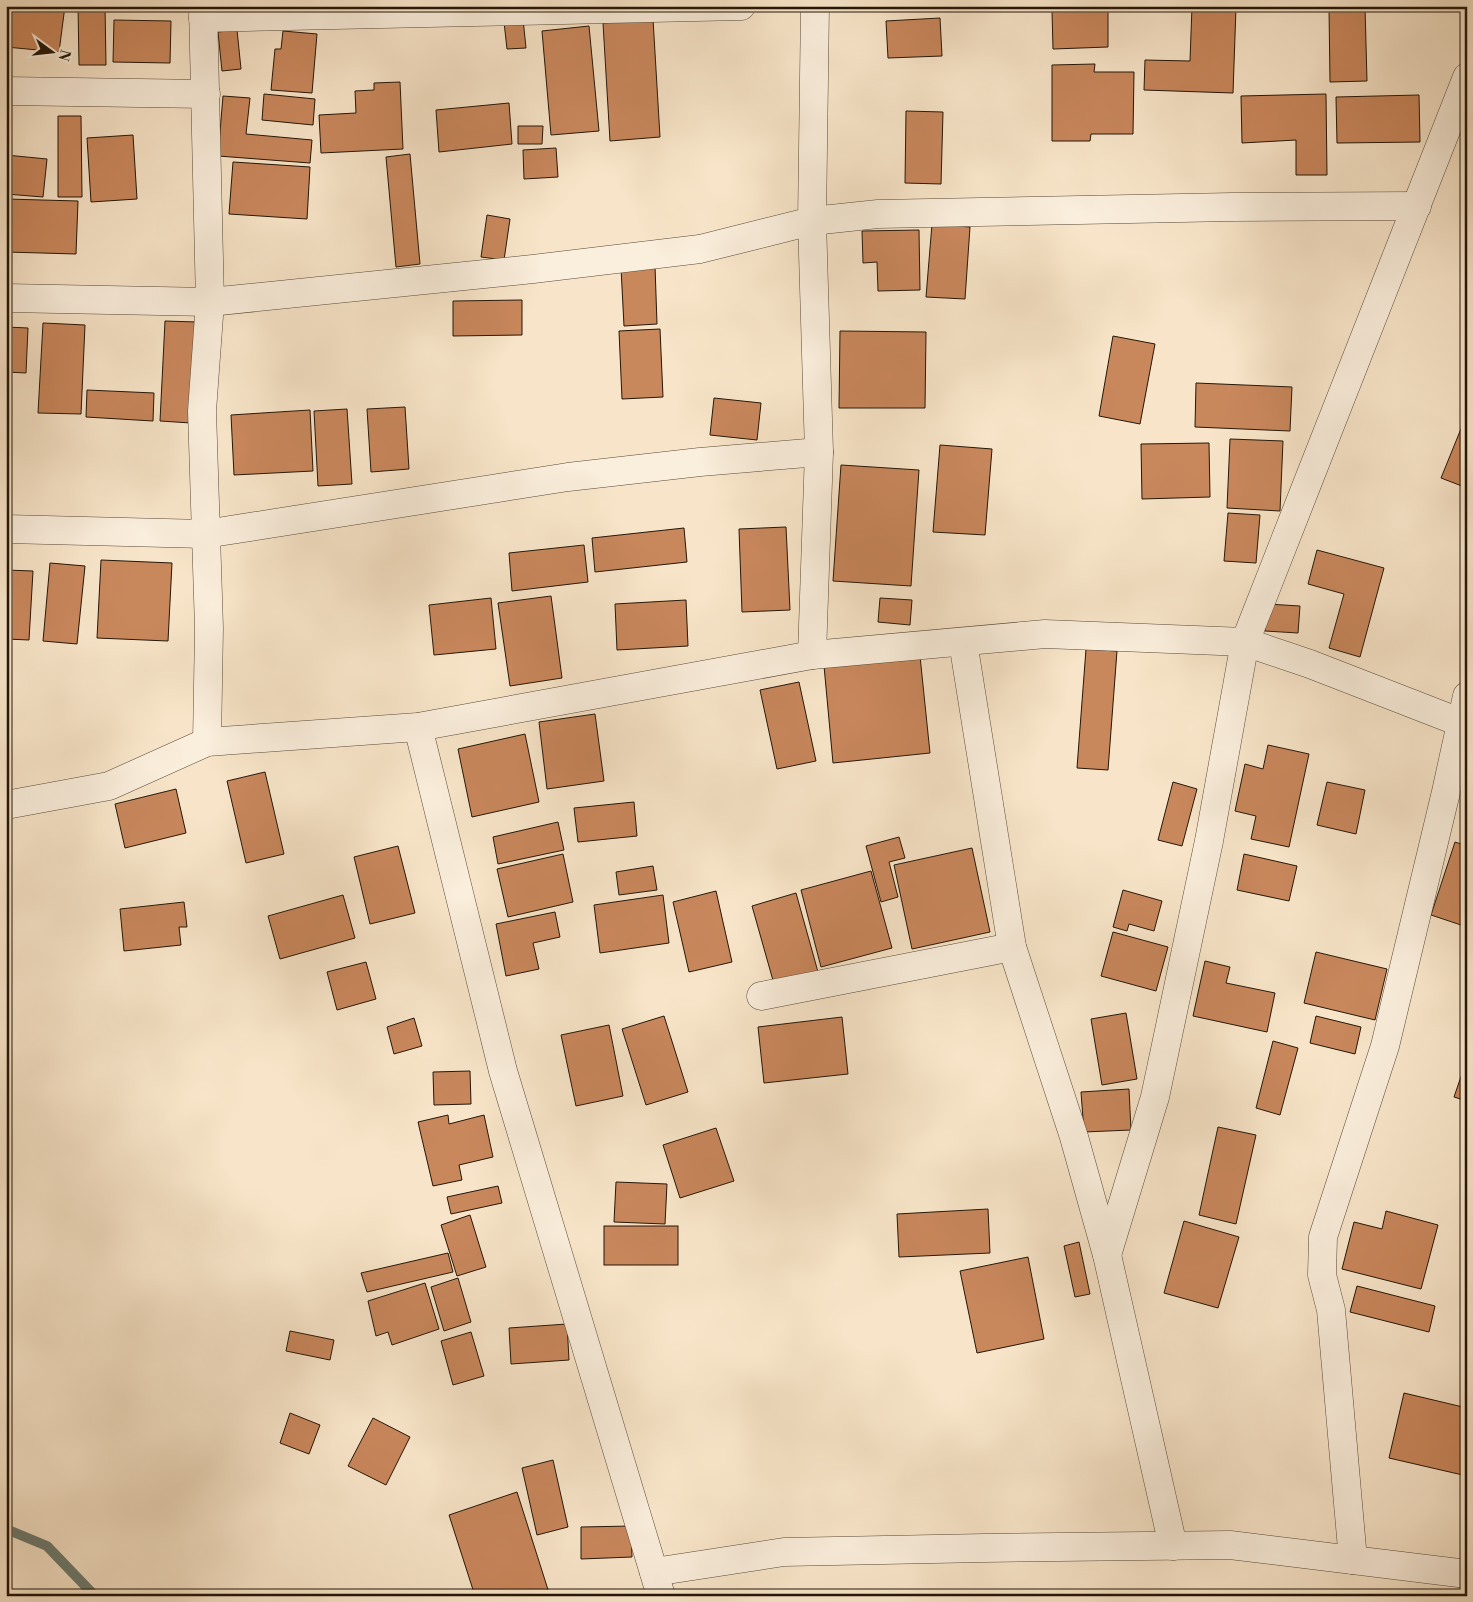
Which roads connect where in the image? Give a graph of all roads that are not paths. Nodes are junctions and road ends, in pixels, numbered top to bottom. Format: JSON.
{"nodes":[{"id":1,"x":741,"y":6,"type":"edge"},
{"id":2,"x":815,"y":6,"type":"edge"},
{"id":3,"x":203,"y":12,"type":"edge"},
{"id":4,"x":1467,"y":77,"type":"edge"},
{"id":5,"x":6,"y":91,"type":"edge"},
{"id":6,"x":206,"y":94,"type":"junction"},
{"id":7,"x":1417,"y":206,"type":"junction"},
{"id":8,"x":812,"y":221,"type":"junction"},
{"id":9,"x":6,"y":298,"type":"edge"},
{"id":10,"x":210,"y":302,"type":"junction"},
{"id":11,"x":819,"y":452,"type":"junction"},
{"id":12,"x":6,"y":529,"type":"edge"},
{"id":13,"x":205,"y":534,"type":"junction"},
{"id":14,"x":963,"y":642,"type":"junction"},
{"id":15,"x":1245,"y":642,"type":"junction"},
{"id":16,"x":812,"y":655,"type":"junction"},
{"id":17,"x":1467,"y":696,"type":"edge"},
{"id":18,"x":1463,"y":724,"type":"edge"},
{"id":19,"x":418,"y":727,"type":"junction"},
{"id":20,"x":207,"y":742,"type":"junction"},
{"id":21,"x":6,"y":805,"type":"edge"},
{"id":22,"x":1012,"y":947,"type":"junction"},
{"id":23,"x":761,"y":996,"type":"dead end"},
{"id":24,"x":1107,"y":1255,"type":"junction"},
{"id":25,"x":1173,"y":1546,"type":"junction"},
{"id":26,"x":1353,"y":1560,"type":"junction"},
{"id":27,"x":1467,"y":1574,"type":"edge"},
{"id":28,"x":657,"y":1584,"type":"edge"}],
"edges":[{"from":1,"to":3,"type":"street"},
{"from":2,"to":8,"type":"street"},
{"from":3,"to":6,"type":"street"},
{"from":4,"to":7,"type":"street"},
{"from":5,"to":6,"type":"street"},
{"from":6,"to":10,"type":"street"},
{"from":7,"to":8,"type":"street"},
{"from":7,"to":15,"type":"street"},
{"from":8,"to":10,"type":"street"},
{"from":8,"to":11,"type":"street"},
{"from":9,"to":10,"type":"street"},
{"from":10,"to":13,"type":"street"},
{"from":11,"to":13,"type":"street"},
{"from":11,"to":16,"type":"street"},
{"from":12,"to":13,"type":"street"},
{"from":13,"to":20,"type":"street"},
{"from":14,"to":15,"type":"street"},
{"from":14,"to":16,"type":"street"},
{"from":14,"to":22,"type":"street"},
{"from":15,"to":18,"type":"street"},
{"from":15,"to":24,"type":"street"},
{"from":16,"to":19,"type":"street"},
{"from":17,"to":18,"type":"street"},
{"from":18,"to":26,"type":"street"},
{"from":19,"to":20,"type":"street"},
{"from":19,"to":28,"type":"street"},
{"from":20,"to":21,"type":"street"},
{"from":22,"to":23,"type":"street"},
{"from":22,"to":24,"type":"street"},
{"from":24,"to":25,"type":"street"},
{"from":25,"to":26,"type":"street"},
{"from":25,"to":28,"type":"street"},
{"from":26,"to":27,"type":"street"}]}
